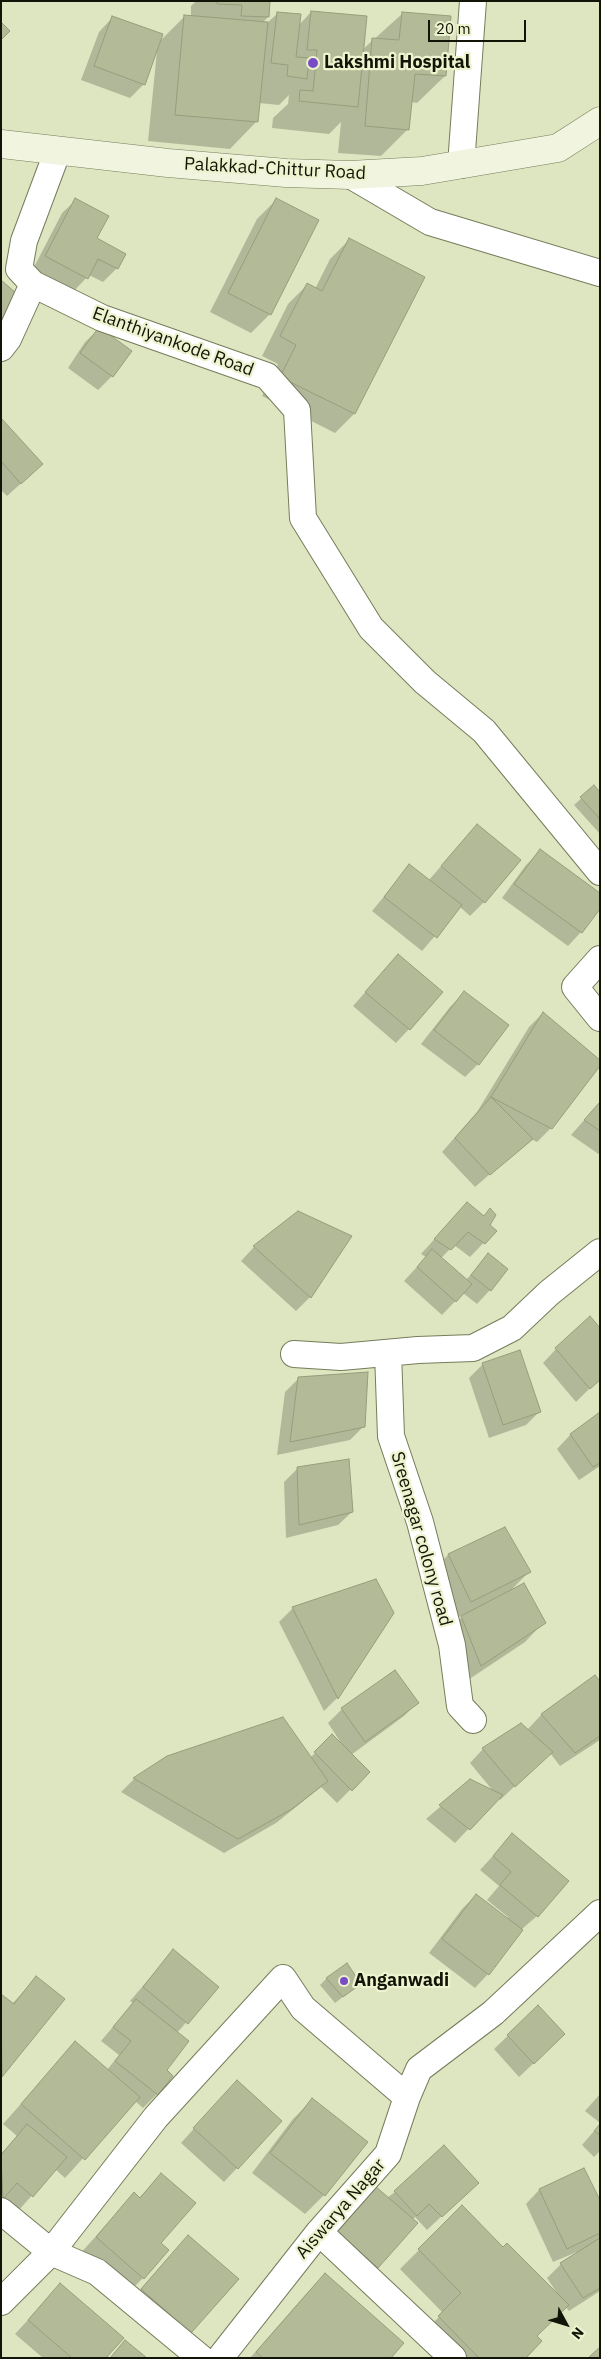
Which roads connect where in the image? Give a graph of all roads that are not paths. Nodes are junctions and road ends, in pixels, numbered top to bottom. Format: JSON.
{"nodes":[{"id":1,"x":473,"y":1,"type":"edge"},
{"id":2,"x":600,"y":121,"type":"edge"},
{"id":3,"x":1,"y":144,"type":"edge"},
{"id":4,"x":58,"y":150,"type":"junction"},
{"id":5,"x":461,"y":165,"type":"junction"},
{"id":6,"x":350,"y":175,"type":"junction"},
{"id":7,"x":600,"y":273,"type":"edge"},
{"id":8,"x":33,"y":284,"type":"junction"},
{"id":9,"x":1,"y":348,"type":"edge"},
{"id":10,"x":600,"y":872,"type":"edge"},
{"id":11,"x":600,"y":959,"type":"edge"},
{"id":12,"x":600,"y":1018,"type":"edge"},
{"id":13,"x":600,"y":1252,"type":"edge"},
{"id":14,"x":388,"y":1353,"type":"junction"},
{"id":15,"x":294,"y":1354,"type":"dead end"},
{"id":16,"x":473,"y":1720,"type":"dead end"},
{"id":17,"x":600,"y":1913,"type":"edge"},
{"id":18,"x":407,"y":2097,"type":"junction"},
{"id":19,"x":1,"y":2211,"type":"edge"},
{"id":20,"x":319,"y":2232,"type":"junction"},
{"id":21,"x":50,"y":2252,"type":"junction"},
{"id":22,"x":1,"y":2302,"type":"edge"},
{"id":23,"x":201,"y":2358,"type":"edge"},
{"id":24,"x":220,"y":2358,"type":"edge"},
{"id":25,"x":453,"y":2358,"type":"edge"}],
"edges":[{"from":1,"to":5,"type":"street"},
{"from":2,"to":5,"type":"main road","name":"Palakkad-Chittur Road"},
{"from":3,"to":4,"type":"main road","name":"Palakkad-Chittur Road"},
{"from":4,"to":6,"type":"main road","name":"Palakkad-Chittur Road"},
{"from":4,"to":8,"type":"street","name":"Elanthiyankode Road"},
{"from":5,"to":6,"type":"main road","name":"Palakkad-Chittur Road"},
{"from":6,"to":7,"type":"street"},
{"from":8,"to":9,"type":"street"},
{"from":8,"to":10,"type":"street","name":"Elanthiyankode Road"},
{"from":11,"to":12,"type":"street"},
{"from":13,"to":14,"type":"street"},
{"from":14,"to":15,"type":"street"},
{"from":14,"to":16,"type":"street","name":"Sreenagar colony road"},
{"from":17,"to":18,"type":"street","name":"Aiswarya Nagar"},
{"from":18,"to":20,"type":"street","name":"Aiswarya Nagar"},
{"from":18,"to":21,"type":"street"},
{"from":19,"to":21,"type":"street"},
{"from":20,"to":24,"type":"street","name":"Aiswarya Nagar"},
{"from":20,"to":25,"type":"street"},
{"from":21,"to":22,"type":"street"},
{"from":21,"to":23,"type":"street"}]}
